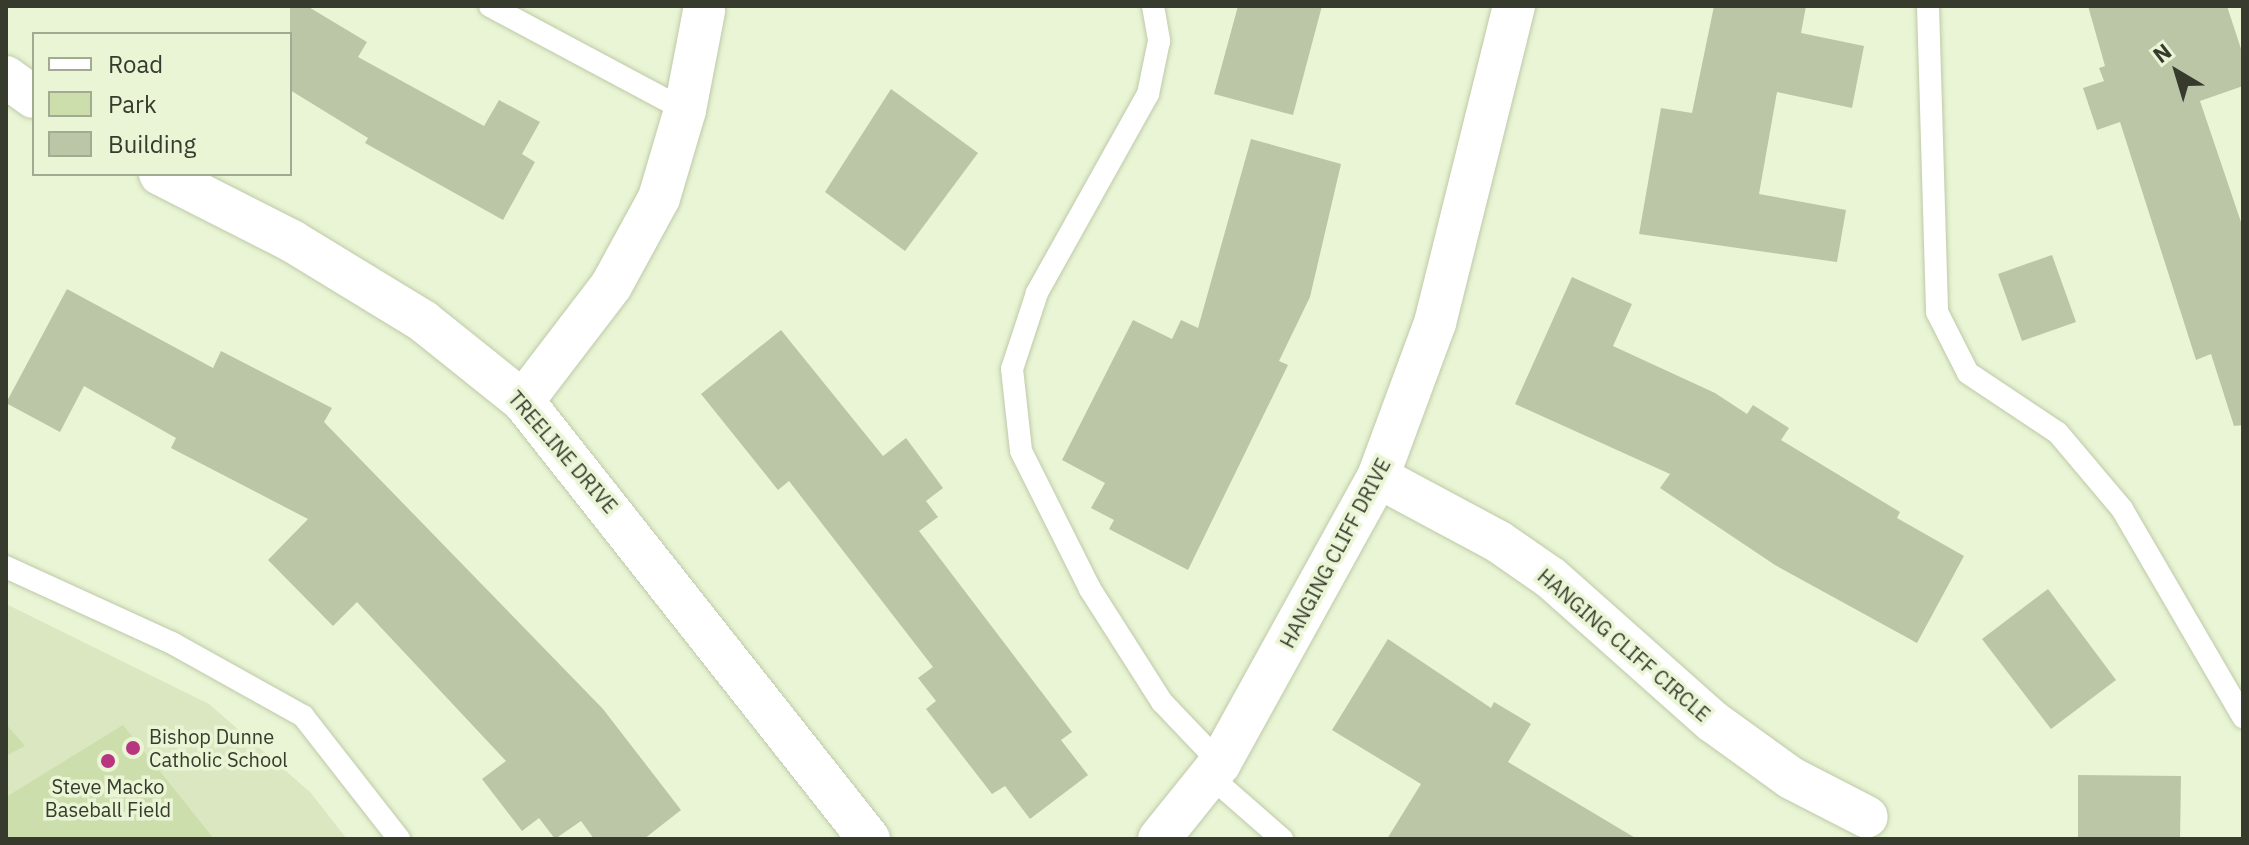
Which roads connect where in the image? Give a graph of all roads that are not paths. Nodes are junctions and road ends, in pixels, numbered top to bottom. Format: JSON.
{"nodes":[{"id":1,"x":490,"y":6,"type":"edge"},
{"id":2,"x":1153,"y":6,"type":"edge"},
{"id":3,"x":1514,"y":6,"type":"edge"},
{"id":4,"x":1928,"y":6,"type":"edge"},
{"id":5,"x":704,"y":11,"type":"dead end"},
{"id":6,"x":6,"y":77,"type":"edge"},
{"id":7,"x":32,"y":96,"type":"edge"},
{"id":8,"x":685,"y":110,"type":"junction"},
{"id":9,"x":164,"y":176,"type":"edge"},
{"id":10,"x":523,"y":401,"type":"junction"},
{"id":11,"x":1378,"y":477,"type":"junction"},
{"id":12,"x":6,"y":567,"type":"edge"},
{"id":13,"x":2243,"y":717,"type":"edge"},
{"id":14,"x":1215,"y":770,"type":"junction"},
{"id":15,"x":1867,"y":817,"type":"dead end"},
{"id":16,"x":399,"y":839,"type":"edge"},
{"id":17,"x":869,"y":839,"type":"edge"},
{"id":18,"x":1159,"y":839,"type":"edge"},
{"id":19,"x":1282,"y":839,"type":"edge"}],
"edges":[{"from":1,"to":8,"type":"lane"},
{"from":2,"to":14,"type":"lane"},
{"from":3,"to":11,"type":"street","name":"HANGING CLIFF DRIVE"},
{"from":4,"to":13,"type":"lane"},
{"from":5,"to":8,"type":"street"},
{"from":6,"to":7,"type":"street"},
{"from":8,"to":10,"type":"street"},
{"from":9,"to":10,"type":"street","name":"TREELINE DRIVE"},
{"from":10,"to":17,"type":"street","name":"TREELINE DRIVE"},
{"from":11,"to":14,"type":"street","name":"HANGING CLIFF DRIVE"},
{"from":11,"to":15,"type":"street","name":"HANGING CLIFF CIRCLE"},
{"from":12,"to":16,"type":"lane"},
{"from":14,"to":18,"type":"street","name":"HANGING CLIFF DRIVE"},
{"from":14,"to":19,"type":"lane"}]}
